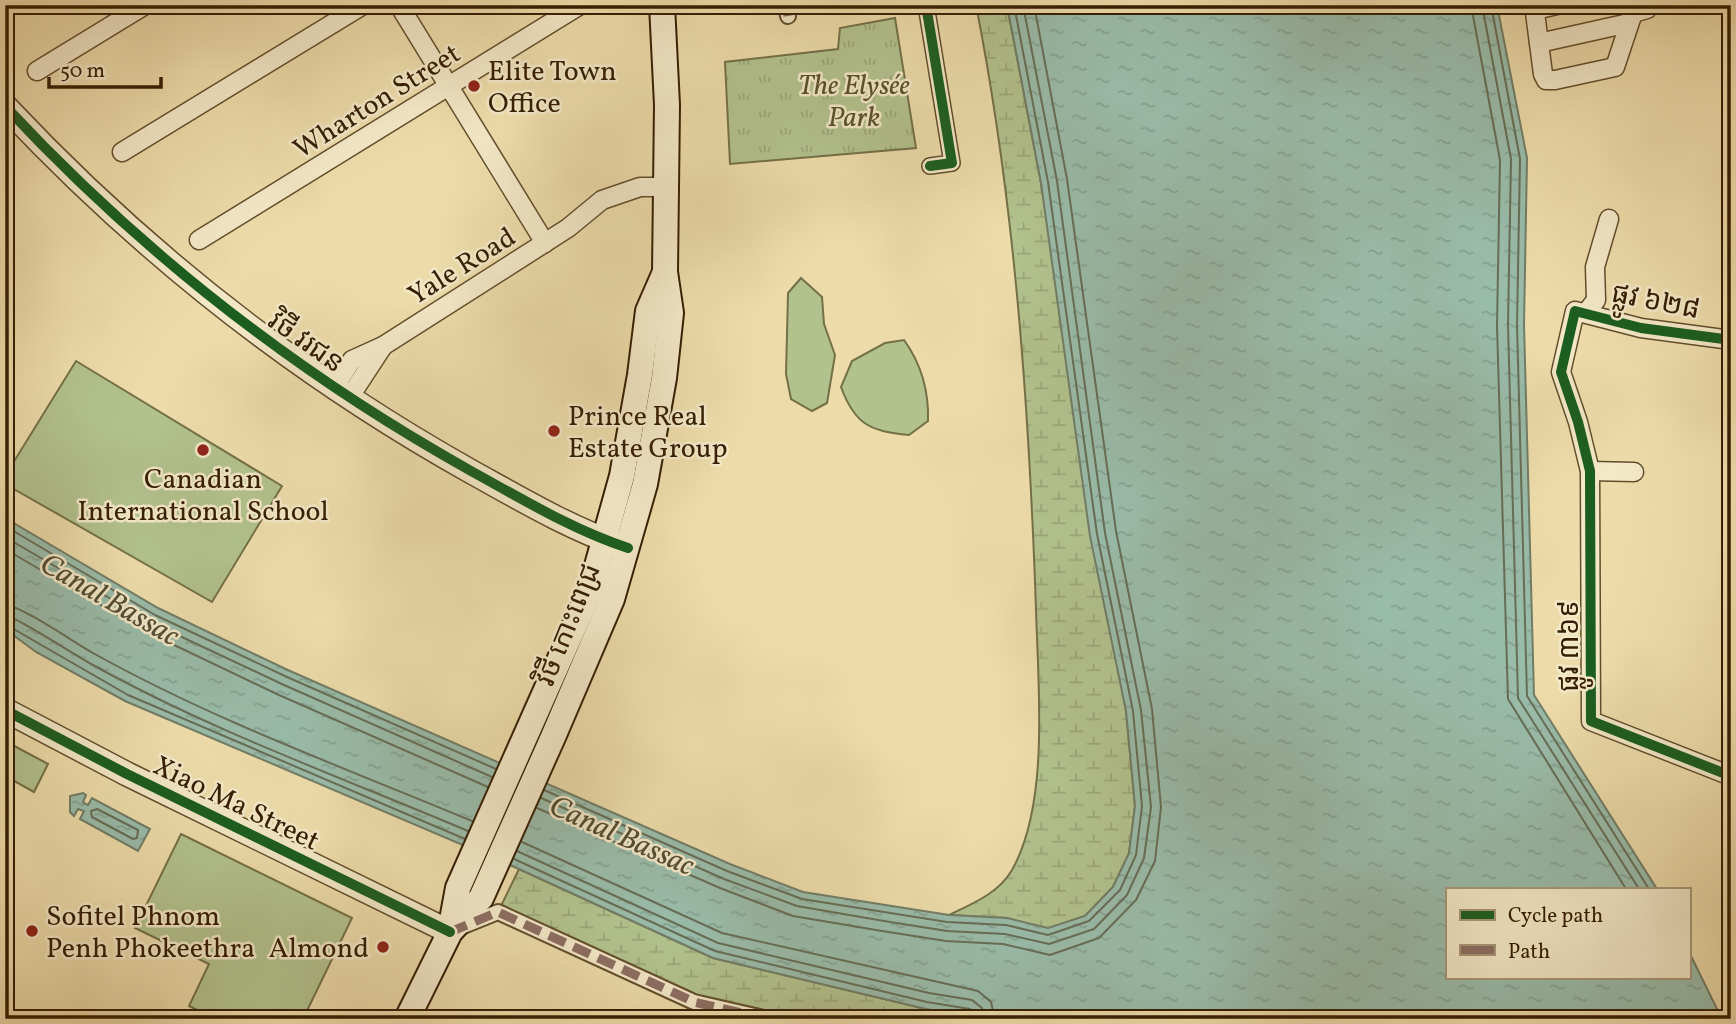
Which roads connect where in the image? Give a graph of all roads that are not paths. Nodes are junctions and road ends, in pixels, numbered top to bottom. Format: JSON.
{"nodes":[{"id":1,"x":145,"y":5,"type":"edge"},
{"id":2,"x":363,"y":5,"type":"edge"},
{"id":3,"x":399,"y":5,"type":"edge"},
{"id":4,"x":580,"y":5,"type":"edge"},
{"id":5,"x":662,"y":5,"type":"edge"},
{"id":6,"x":926,"y":5,"type":"edge"},
{"id":7,"x":1557,"y":5,"type":"edge"},
{"id":8,"x":1648,"y":5,"type":"edge"},
{"id":9,"x":1534,"y":8,"type":"edge"},
{"id":10,"x":1629,"y":23,"type":"junction"},
{"id":11,"x":1539,"y":43,"type":"junction"},
{"id":12,"x":37,"y":71,"type":"dead end"},
{"id":13,"x":449,"y":86,"type":"junction"},
{"id":14,"x":5,"y":106,"type":"edge"},
{"id":15,"x":122,"y":152,"type":"dead end"},
{"id":16,"x":930,"y":166,"type":"dead end"},
{"id":17,"x":667,"y":187,"type":"junction"},
{"id":18,"x":1609,"y":219,"type":"dead end"},
{"id":19,"x":200,"y":240,"type":"dead end"},
{"id":20,"x":545,"y":243,"type":"junction"},
{"id":21,"x":1586,"y":313,"type":"junction"},
{"id":22,"x":1731,"y":340,"type":"edge"},
{"id":23,"x":341,"y":393,"type":"junction"},
{"id":24,"x":1590,"y":471,"type":"junction"},
{"id":25,"x":1634,"y":472,"type":"dead end"},
{"id":26,"x":617,"y":544,"type":"junction"},
{"id":27,"x":5,"y":710,"type":"edge"},
{"id":28,"x":1731,"y":776,"type":"edge"},
{"id":29,"x":450,"y":932,"type":"junction"},
{"id":30,"x":407,"y":1019,"type":"edge"},
{"id":31,"x":768,"y":1019,"type":"edge"}],
"edges":[{"from":1,"to":12,"type":"street"},
{"from":2,"to":15,"type":"street"},
{"from":3,"to":13,"type":"street"},
{"from":4,"to":13,"type":"street","name":"Wharton Street"},
{"from":5,"to":17,"type":"main road","name":"វិថី កោះពេជ្រ"},
{"from":6,"to":16,"type":"street"},
{"from":7,"to":9,"type":"street"},
{"from":8,"to":10,"type":"street"},
{"from":9,"to":11,"type":"street"},
{"from":10,"to":11,"type":"street"},
{"from":10,"to":11,"type":"street"},
{"from":13,"to":19,"type":"street","name":"Wharton Street"},
{"from":13,"to":20,"type":"street"},
{"from":14,"to":23,"type":"street","name":"វិថី វរជន"},
{"from":17,"to":20,"type":"street","name":"Yale Road"},
{"from":17,"to":26,"type":"main road","name":"វិថី កោះពេជ្រ"},
{"from":18,"to":21,"type":"street","name":"ផ្លូវ ៦២៨"},
{"from":20,"to":23,"type":"street","name":"Yale Road"},
{"from":21,"to":22,"type":"street","name":"ផ្លូវ ៦២៨"},
{"from":21,"to":24,"type":"street","name":"ផ្លូវ ៣៦៩"},
{"from":23,"to":26,"type":"street","name":"វិថី វរជន"},
{"from":24,"to":25,"type":"street"},
{"from":24,"to":28,"type":"street","name":"ផ្លូវ ៣៦៩"},
{"from":26,"to":29,"type":"main road","name":"វិថី កោះពេជ្រ"},
{"from":26,"to":29,"type":"main road","name":"វិថី កោះពេជ្រ"},
{"from":27,"to":29,"type":"street","name":"Xiao Ma Street"},
{"from":29,"to":30,"type":"main road","name":"វិថី កោះពេជ្រ"},
{"from":29,"to":31,"type":"street"}]}
